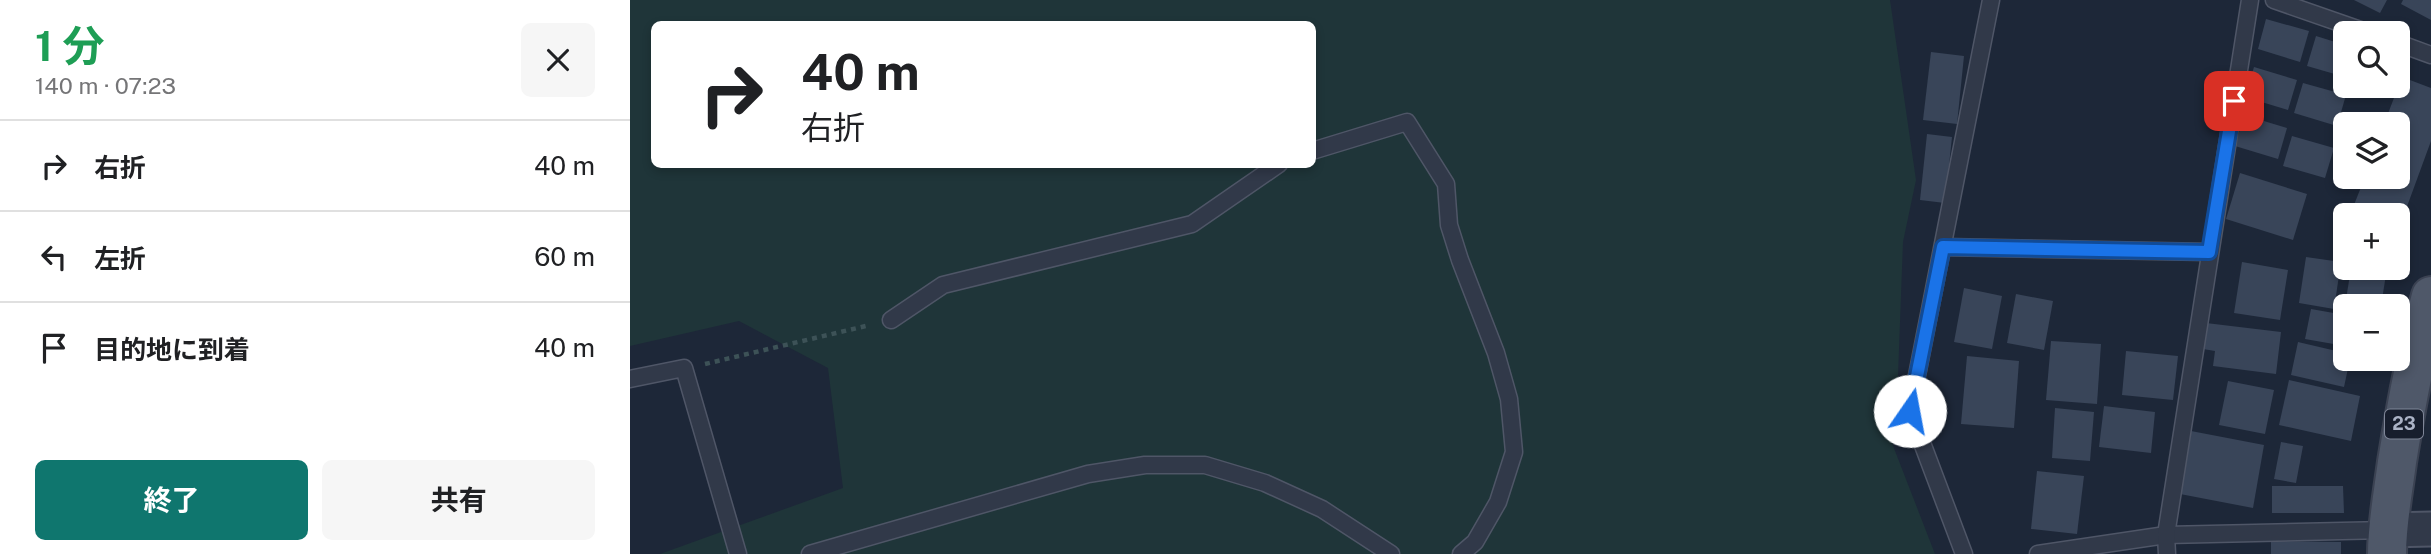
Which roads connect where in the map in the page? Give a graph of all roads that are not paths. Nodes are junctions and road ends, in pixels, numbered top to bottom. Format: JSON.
{"nodes":[{"id":1,"x":1991,"y":0,"type":"edge"},
{"id":2,"x":2250,"y":0,"type":"edge"},
{"id":3,"x":2274,"y":0,"type":"edge"},
{"id":4,"x":2334,"y":21,"type":"edge"},
{"id":5,"x":2410,"y":47,"type":"edge"},
{"id":6,"x":2431,"y":55,"type":"edge"},
{"id":7,"x":1316,"y":150,"type":"edge"},
{"id":8,"x":1273,"y":168,"type":"edge"},
{"id":9,"x":1943,"y":247,"type":"junction"},
{"id":10,"x":2209,"y":252,"type":"junction"},
{"id":11,"x":2431,"y":296,"type":"edge"},
{"id":12,"x":891,"y":320,"type":"road end"},
{"id":13,"x":630,"y":379,"type":"edge"},
{"id":14,"x":2431,"y":529,"type":"edge"},
{"id":15,"x":2166,"y":535,"type":"junction"},
{"id":16,"x":2387,"y":542,"type":"edge"},
{"id":17,"x":738,"y":554,"type":"edge"},
{"id":18,"x":810,"y":554,"type":"edge"},
{"id":19,"x":1391,"y":554,"type":"edge"},
{"id":20,"x":1461,"y":554,"type":"edge"},
{"id":21,"x":1964,"y":554,"type":"edge"},
{"id":22,"x":2038,"y":554,"type":"edge"},
{"id":23,"x":2167,"y":554,"type":"edge"}],
"edges":[{"from":1,"to":9,"type":"lane"},
{"from":2,"to":10,"type":"lane"},
{"from":3,"to":4,"type":"lane"},
{"from":5,"to":6,"type":"lane"},
{"from":7,"to":20,"type":"lane"},
{"from":8,"to":12,"type":"lane"},
{"from":9,"to":10,"type":"lane"},
{"from":9,"to":21,"type":"lane"},
{"from":10,"to":15,"type":"lane"},
{"from":11,"to":16,"type":"main road","number":"23"},
{"from":13,"to":17,"type":"lane"},
{"from":14,"to":16,"type":"street"},
{"from":15,"to":16,"type":"lane"},
{"from":15,"to":22,"type":"lane"},
{"from":15,"to":23,"type":"lane"},
{"from":18,"to":19,"type":"lane"}]}
